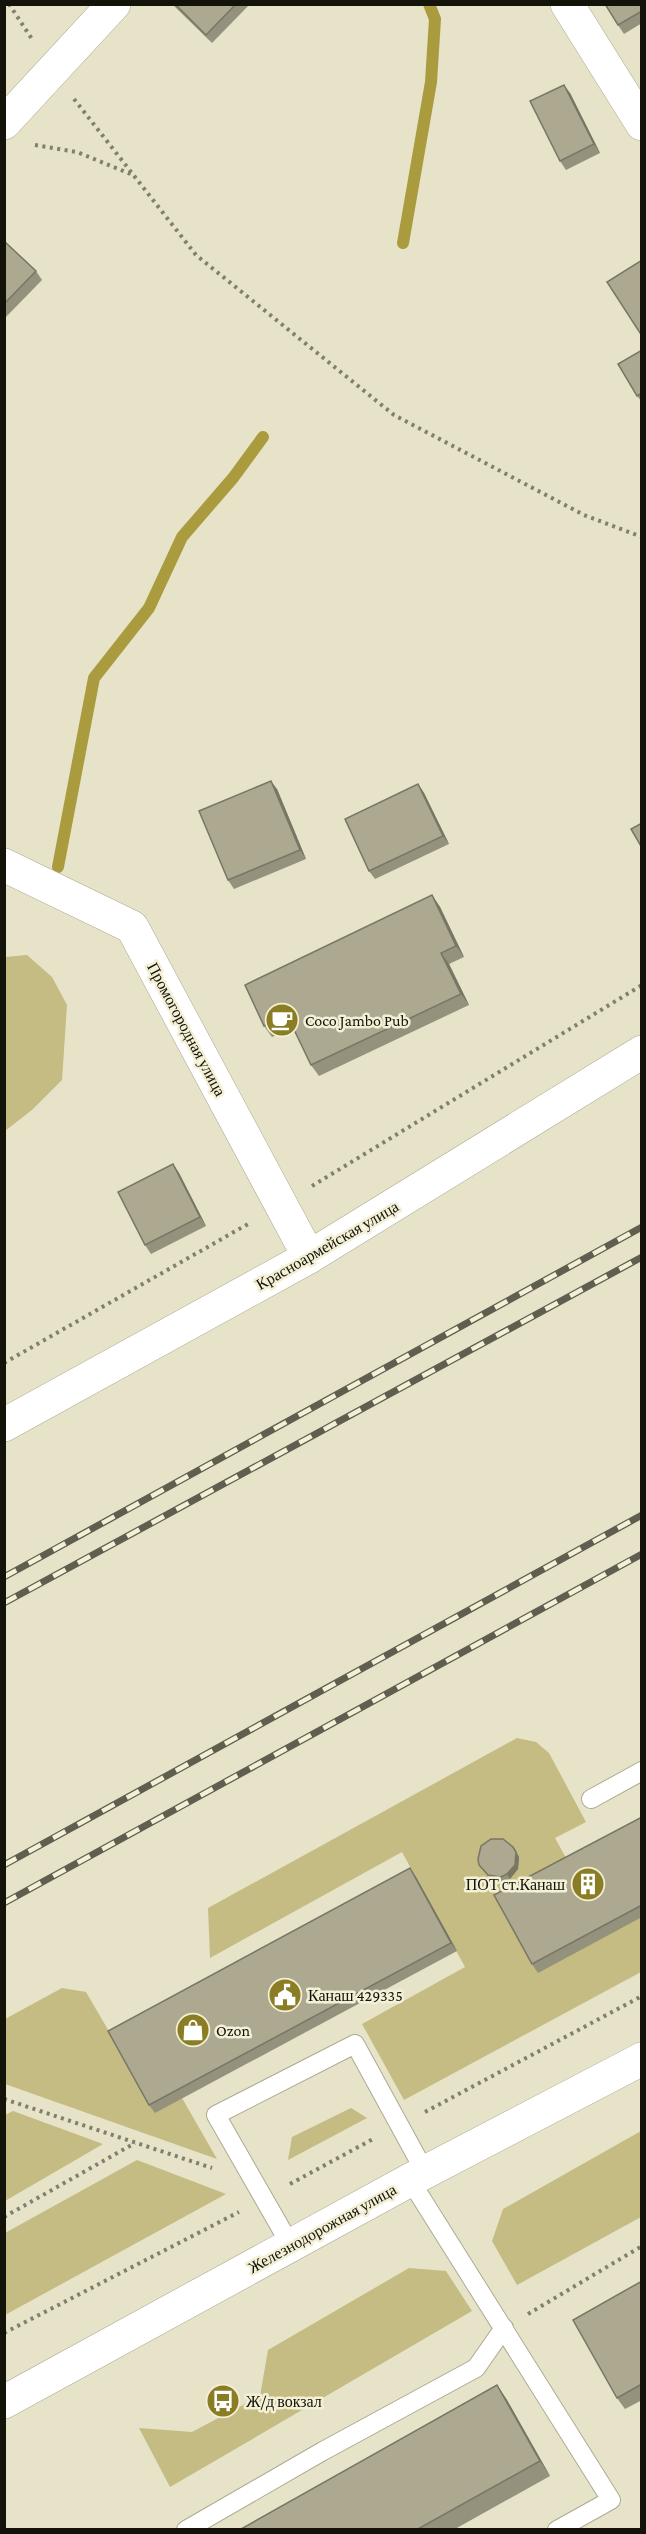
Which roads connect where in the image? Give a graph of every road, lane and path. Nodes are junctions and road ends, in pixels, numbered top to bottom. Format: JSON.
{"nodes":[{"id":1,"x":114,"y":4,"type":"edge"},
{"id":2,"x":567,"y":4,"type":"edge"},
{"id":3,"x":53,"y":71,"type":"junction"},
{"id":4,"x":642,"y":124,"type":"edge"},
{"id":5,"x":15,"y":134,"type":"edge"},
{"id":6,"x":134,"y":175,"type":"junction"},
{"id":7,"x":642,"y":537,"type":"edge"},
{"id":8,"x":4,"y":865,"type":"edge"},
{"id":9,"x":642,"y":985,"type":"edge"},
{"id":10,"x":642,"y":1052,"type":"edge"},
{"id":11,"x":281,"y":1205,"type":"junction"},
{"id":12,"x":309,"y":1257,"type":"junction"},
{"id":13,"x":4,"y":1364,"type":"edge"},
{"id":14,"x":4,"y":1425,"type":"edge"},
{"id":15,"x":642,"y":1771,"type":"edge"},
{"id":16,"x":591,"y":1799,"type":"dead end"},
{"id":17,"x":642,"y":1996,"type":"edge"},
{"id":18,"x":642,"y":2059,"type":"edge"},
{"id":19,"x":4,"y":2098,"type":"edge"},
{"id":20,"x":398,"y":2126,"type":"junction"},
{"id":21,"x":135,"y":2142,"type":"junction"},
{"id":22,"x":417,"y":2176,"type":"junction"},
{"id":23,"x":260,"y":2190,"type":"junction"},
{"id":24,"x":4,"y":2217,"type":"edge"},
{"id":25,"x":291,"y":2246,"type":"junction"},
{"id":26,"x":642,"y":2246,"type":"edge"},
{"id":27,"x":504,"y":2328,"type":"junction"},
{"id":28,"x":4,"y":2333,"type":"edge"},
{"id":29,"x":4,"y":2402,"type":"edge"},
{"id":30,"x":186,"y":2529,"type":"edge"},
{"id":31,"x":557,"y":2529,"type":"edge"}],
"edges":[{"from":1,"to":3,"type":"main road"},
{"from":2,"to":4,"type":"main road"},
{"from":3,"to":5,"type":"main road"},
{"from":3,"to":6,"type":"path"},
{"from":5,"to":6,"type":"path"},
{"from":6,"to":7,"type":"path"},
{"from":8,"to":11,"type":"main road","name":"Промогородная улица"},
{"from":9,"to":11,"type":"path"},
{"from":10,"to":12,"type":"main road","name":"Красноармейская улица"},
{"from":11,"to":12,"type":"main road","name":"Промогородная улица"},
{"from":11,"to":13,"type":"path"},
{"from":12,"to":14,"type":"main road","name":"Красноармейская улица"},
{"from":15,"to":16,"type":"lane"},
{"from":17,"to":20,"type":"path"},
{"from":18,"to":22,"type":"main road","name":"Железнодорожная улица"},
{"from":19,"to":21,"type":"path"},
{"from":20,"to":22,"type":"lane"},
{"from":20,"to":23,"type":"path"},
{"from":20,"to":23,"type":"lane"},
{"from":21,"to":23,"type":"path"},
{"from":21,"to":24,"type":"path"},
{"from":22,"to":25,"type":"main road","name":"Железнодорожная улица"},
{"from":22,"to":27,"type":"lane"},
{"from":23,"to":25,"type":"lane"},
{"from":23,"to":28,"type":"path"},
{"from":25,"to":29,"type":"main road","name":"Железнодорожная улица"},
{"from":26,"to":27,"type":"path"},
{"from":27,"to":30,"type":"lane"},
{"from":27,"to":31,"type":"lane"}]}
